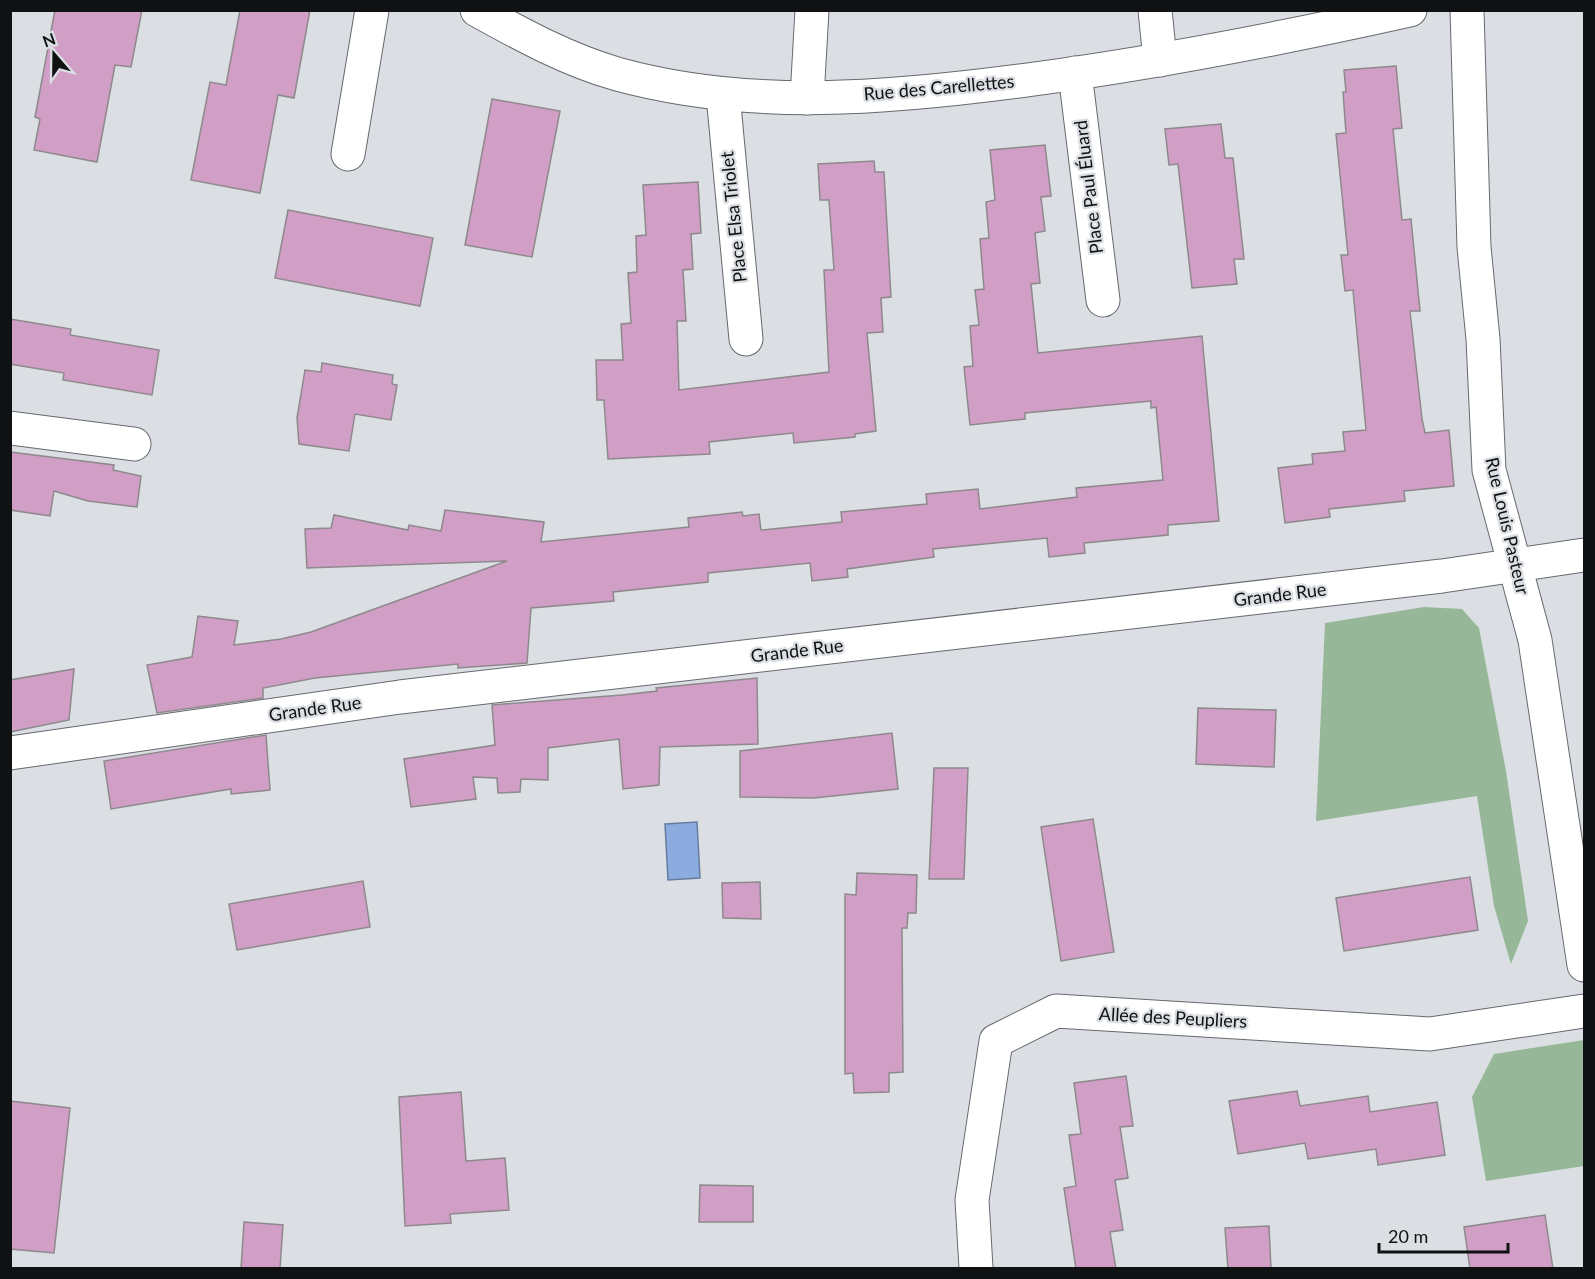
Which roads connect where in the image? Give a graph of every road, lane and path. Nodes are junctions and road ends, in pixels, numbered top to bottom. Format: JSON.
{"nodes":[{"id":1,"x":372,"y":10,"type":"edge"},
{"id":2,"x":477,"y":10,"type":"edge"},
{"id":3,"x":812,"y":10,"type":"edge"},
{"id":4,"x":1155,"y":10,"type":"edge"},
{"id":5,"x":1410,"y":10,"type":"edge"},
{"id":6,"x":1467,"y":10,"type":"edge"},
{"id":7,"x":1160,"y":60,"type":"junction"},
{"id":8,"x":1075,"y":73,"type":"junction"},
{"id":9,"x":723,"y":95,"type":"junction"},
{"id":10,"x":807,"y":98,"type":"junction"},
{"id":11,"x":348,"y":154,"type":"dead end"},
{"id":12,"x":1103,"y":300,"type":"dead end"},
{"id":13,"x":746,"y":339,"type":"dead end"},
{"id":14,"x":10,"y":428,"type":"edge"},
{"id":15,"x":134,"y":444,"type":"dead end"},
{"id":16,"x":1584,"y":555,"type":"edge"},
{"id":17,"x":1515,"y":566,"type":"junction"},
{"id":18,"x":10,"y":753,"type":"edge"},
{"id":19,"x":1584,"y":965,"type":"edge"},
{"id":20,"x":1584,"y":1011,"type":"edge"},
{"id":21,"x":976,"y":1269,"type":"edge"}],
"edges":[{"from":1,"to":11,"type":"street"},
{"from":2,"to":9,"type":"street","name":"Rue des Carellettes"},
{"from":3,"to":10,"type":"street"},
{"from":4,"to":7,"type":"street"},
{"from":5,"to":7,"type":"street","name":"Rue des Carellettes"},
{"from":6,"to":17,"type":"street","name":"Rue Louis Pasteur"},
{"from":7,"to":8,"type":"street","name":"Rue des Carellettes"},
{"from":8,"to":10,"type":"street","name":"Rue des Carellettes"},
{"from":8,"to":12,"type":"street","name":"Place Paul Éluard"},
{"from":9,"to":10,"type":"street","name":"Rue des Carellettes"},
{"from":9,"to":13,"type":"street","name":"Place Elsa Triolet"},
{"from":14,"to":15,"type":"street"},
{"from":16,"to":17,"type":"street","name":"Grande Rue"},
{"from":17,"to":18,"type":"street","name":"Grande Rue"},
{"from":17,"to":19,"type":"street","name":"Rue Louis Pasteur"},
{"from":20,"to":21,"type":"street","name":"Allée des Peupliers"}]}
